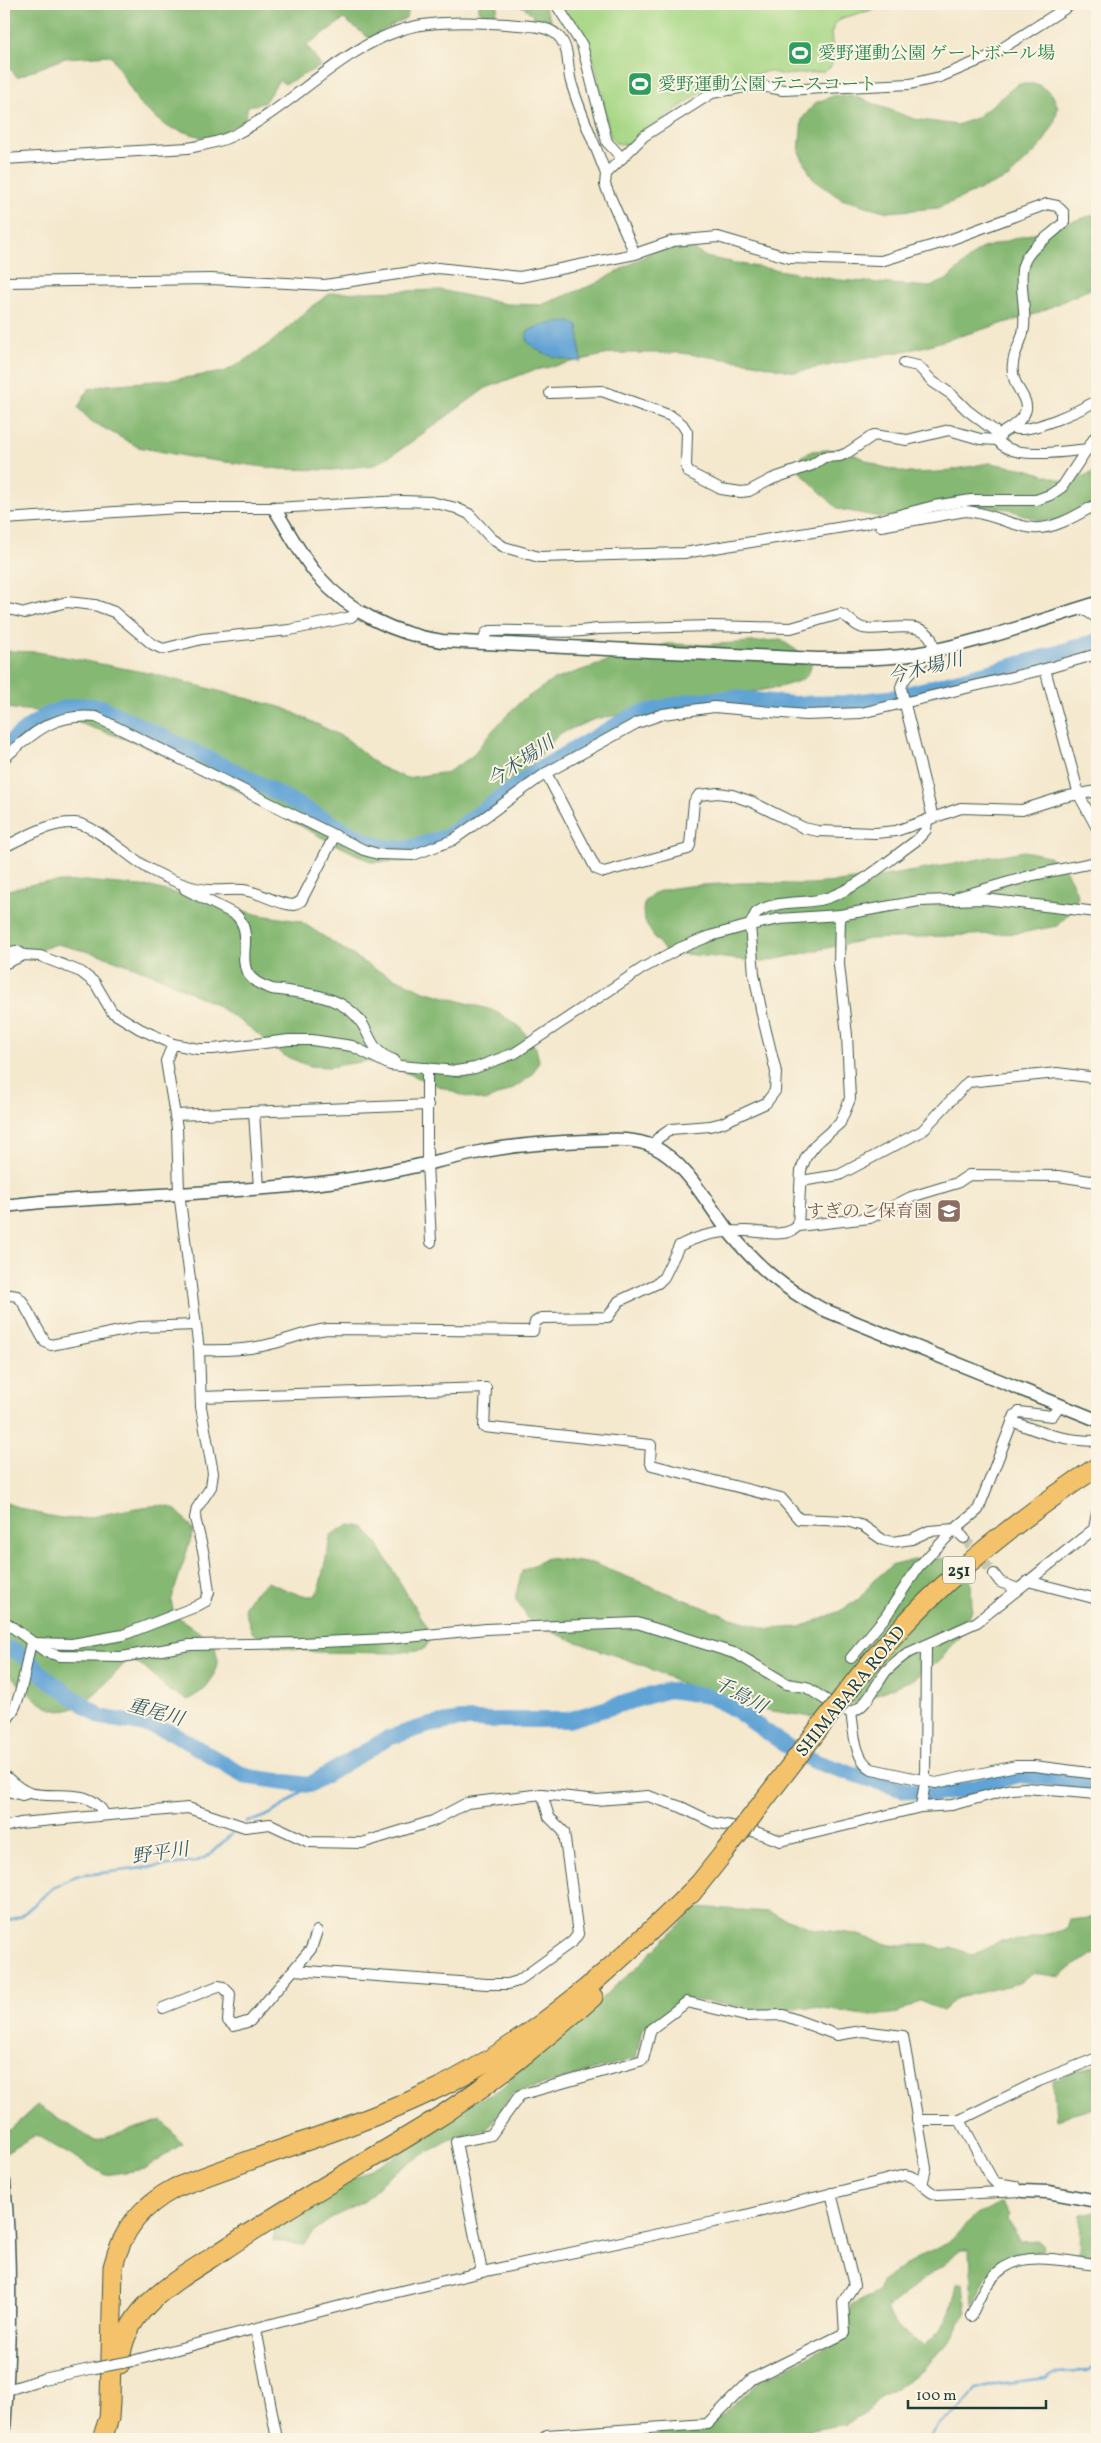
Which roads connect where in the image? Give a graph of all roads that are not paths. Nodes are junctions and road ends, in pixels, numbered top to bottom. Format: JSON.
{"nodes":[{"id":1,"x":556,"y":4,"type":"edge"},
{"id":2,"x":1072,"y":4,"type":"edge"},
{"id":3,"x":622,"y":158,"type":"junction"},
{"id":4,"x":4,"y":160,"type":"edge"},
{"id":5,"x":606,"y":174,"type":"junction"},
{"id":6,"x":635,"y":254,"type":"junction"},
{"id":7,"x":4,"y":282,"type":"edge"},
{"id":8,"x":904,"y":363,"type":"dead end"},
{"id":9,"x":550,"y":393,"type":"dead end"},
{"id":10,"x":1097,"y":401,"type":"edge"},
{"id":11,"x":1013,"y":428,"type":"junction"},
{"id":12,"x":1097,"y":434,"type":"edge"},
{"id":13,"x":999,"y":438,"type":"junction"},
{"id":14,"x":1088,"y":449,"type":"junction"},
{"id":15,"x":1097,"y":504,"type":"edge"},
{"id":16,"x":274,"y":508,"type":"junction"},
{"id":17,"x":4,"y":518,"type":"edge"},
{"id":18,"x":868,"y":523,"type":"junction"},
{"id":19,"x":1097,"y":603,"type":"edge"},
{"id":20,"x":4,"y":608,"type":"edge"},
{"id":21,"x":1082,"y":608,"type":"junction"},
{"id":22,"x":358,"y":611,"type":"junction"},
{"id":23,"x":1097,"y":618,"type":"edge"},
{"id":24,"x":483,"y":642,"type":"junction"},
{"id":25,"x":931,"y":651,"type":"junction"},
{"id":26,"x":1097,"y":654,"type":"edge"},
{"id":27,"x":1045,"y":670,"type":"junction"},
{"id":28,"x":903,"y":698,"type":"junction"},
{"id":29,"x":4,"y":758,"type":"edge"},
{"id":30,"x":546,"y":773,"type":"junction"},
{"id":31,"x":1097,"y":791,"type":"edge"},
{"id":32,"x":1079,"y":795,"type":"junction"},
{"id":33,"x":930,"y":819,"type":"junction"},
{"id":34,"x":1097,"y":828,"type":"edge"},
{"id":35,"x":335,"y":835,"type":"junction"},
{"id":36,"x":4,"y":847,"type":"edge"},
{"id":37,"x":1097,"y":862,"type":"edge"},
{"id":38,"x":181,"y":883,"type":"junction"},
{"id":39,"x":956,"y":900,"type":"junction"},
{"id":40,"x":1097,"y":912,"type":"edge"},
{"id":41,"x":840,"y":915,"type":"junction"},
{"id":42,"x":750,"y":925,"type":"junction"},
{"id":43,"x":4,"y":953,"type":"edge"},
{"id":44,"x":24,"y":955,"type":"junction"},
{"id":45,"x":4,"y":964,"type":"edge"},
{"id":46,"x":173,"y":1044,"type":"junction"},
{"id":47,"x":403,"y":1066,"type":"junction"},
{"id":48,"x":427,"y":1068,"type":"junction"},
{"id":49,"x":1097,"y":1078,"type":"edge"},
{"id":50,"x":428,"y":1105,"type":"junction"},
{"id":51,"x":254,"y":1112,"type":"junction"},
{"id":52,"x":175,"y":1115,"type":"junction"},
{"id":53,"x":654,"y":1147,"type":"junction"},
{"id":54,"x":427,"y":1163,"type":"junction"},
{"id":55,"x":801,"y":1181,"type":"junction"},
{"id":56,"x":1097,"y":1182,"type":"edge"},
{"id":57,"x":259,"y":1188,"type":"junction"},
{"id":58,"x":179,"y":1192,"type":"junction"},
{"id":59,"x":4,"y":1206,"type":"edge"},
{"id":60,"x":798,"y":1226,"type":"junction"},
{"id":61,"x":729,"y":1232,"type":"junction"},
{"id":62,"x":431,"y":1242,"type":"dead end"},
{"id":63,"x":4,"y":1294,"type":"edge"},
{"id":64,"x":195,"y":1325,"type":"junction"},
{"id":65,"x":199,"y":1350,"type":"junction"},
{"id":66,"x":201,"y":1397,"type":"junction"},
{"id":67,"x":1060,"y":1405,"type":"junction"},
{"id":68,"x":1097,"y":1420,"type":"edge"},
{"id":69,"x":1012,"y":1421,"type":"junction"},
{"id":70,"x":1097,"y":1441,"type":"edge"},
{"id":71,"x":1097,"y":1467,"type":"edge"},
{"id":72,"x":1097,"y":1513,"type":"edge"},
{"id":73,"x":955,"y":1529,"type":"junction"},
{"id":74,"x":964,"y":1538,"type":"tunnel mouth"},
{"id":75,"x":994,"y":1574,"type":"tunnel mouth"},
{"id":76,"x":1028,"y":1581,"type":"junction"},
{"id":77,"x":1018,"y":1589,"type":"junction"},
{"id":78,"x":1097,"y":1599,"type":"edge"},
{"id":79,"x":4,"y":1622,"type":"edge"},
{"id":80,"x":31,"y":1643,"type":"junction"},
{"id":81,"x":926,"y":1645,"type":"junction"},
{"id":82,"x":851,"y":1658,"type":"dead end"},
{"id":83,"x":847,"y":1704,"type":"junction"},
{"id":84,"x":4,"y":1723,"type":"edge"},
{"id":85,"x":1097,"y":1774,"type":"edge"},
{"id":86,"x":4,"y":1775,"type":"edge"},
{"id":87,"x":925,"y":1784,"type":"junction"},
{"id":88,"x":4,"y":1790,"type":"edge"},
{"id":89,"x":29,"y":1792,"type":"junction"},
{"id":90,"x":542,"y":1794,"type":"junction"},
{"id":91,"x":1097,"y":1794,"type":"edge"},
{"id":92,"x":921,"y":1805,"type":"junction"},
{"id":93,"x":105,"y":1816,"type":"junction"},
{"id":94,"x":4,"y":1828,"type":"edge"},
{"id":95,"x":698,"y":1885,"type":"junction"},
{"id":96,"x":317,"y":1931,"type":"dead end"},
{"id":97,"x":294,"y":1970,"type":"junction"},
{"id":98,"x":163,"y":2008,"type":"dead end"},
{"id":99,"x":1097,"y":2058,"type":"edge"},
{"id":100,"x":917,"y":2120,"type":"junction"},
{"id":101,"x":960,"y":2120,"type":"junction"},
{"id":102,"x":4,"y":2182,"type":"edge"},
{"id":103,"x":922,"y":2185,"type":"junction"},
{"id":104,"x":1022,"y":2191,"type":"junction"},
{"id":105,"x":831,"y":2193,"type":"junction"},
{"id":106,"x":1097,"y":2200,"type":"edge"},
{"id":107,"x":1097,"y":2265,"type":"edge"},
{"id":108,"x":482,"y":2272,"type":"junction"},
{"id":109,"x":970,"y":2316,"type":"dead end"},
{"id":110,"x":256,"y":2328,"type":"junction"},
{"id":111,"x":5,"y":2391,"type":"edge"},
{"id":112,"x":4,"y":2432,"type":"edge"},
{"id":113,"x":102,"y":2439,"type":"edge"},
{"id":114,"x":112,"y":2439,"type":"edge"},
{"id":115,"x":277,"y":2439,"type":"edge"},
{"id":116,"x":543,"y":2439,"type":"edge"}],
"edges":[{"from":1,"to":3,"type":"street"},
{"from":2,"to":3,"type":"street"},
{"from":3,"to":5,"type":"street"},
{"from":4,"to":5,"type":"street"},
{"from":5,"to":6,"type":"street"},
{"from":6,"to":7,"type":"street"},
{"from":6,"to":11,"type":"street"},
{"from":8,"to":13,"type":"street"},
{"from":9,"to":13,"type":"street"},
{"from":10,"to":11,"type":"street"},
{"from":11,"to":13,"type":"street"},
{"from":12,"to":14,"type":"street"},
{"from":13,"to":14,"type":"street"},
{"from":14,"to":18,"type":"street"},
{"from":15,"to":18,"type":"street"},
{"from":16,"to":17,"type":"street"},
{"from":16,"to":18,"type":"street"},
{"from":16,"to":22,"type":"street"},
{"from":19,"to":21,"type":"street"},
{"from":20,"to":22,"type":"street"},
{"from":21,"to":23,"type":"street"},
{"from":21,"to":25,"type":"street"},
{"from":22,"to":24,"type":"street"},
{"from":24,"to":25,"type":"street"},
{"from":24,"to":25,"type":"street"},
{"from":25,"to":28,"type":"street"},
{"from":26,"to":27,"type":"street"},
{"from":27,"to":28,"type":"street"},
{"from":27,"to":32,"type":"street"},
{"from":28,"to":30,"type":"street"},
{"from":28,"to":33,"type":"street"},
{"from":29,"to":35,"type":"street"},
{"from":30,"to":33,"type":"street"},
{"from":30,"to":35,"type":"street"},
{"from":31,"to":32,"type":"street"},
{"from":32,"to":33,"type":"street"},
{"from":32,"to":34,"type":"street"},
{"from":33,"to":42,"type":"street"},
{"from":35,"to":38,"type":"street"},
{"from":36,"to":38,"type":"street"},
{"from":37,"to":39,"type":"street"},
{"from":38,"to":47,"type":"street"},
{"from":39,"to":40,"type":"street"},
{"from":39,"to":41,"type":"street"},
{"from":41,"to":42,"type":"street"},
{"from":41,"to":55,"type":"street"},
{"from":42,"to":48,"type":"street"},
{"from":42,"to":53,"type":"street"},
{"from":43,"to":44,"type":"street"},
{"from":44,"to":45,"type":"street"},
{"from":44,"to":46,"type":"street"},
{"from":46,"to":47,"type":"street"},
{"from":46,"to":52,"type":"street"},
{"from":47,"to":48,"type":"street"},
{"from":48,"to":50,"type":"street"},
{"from":49,"to":55,"type":"street"},
{"from":50,"to":51,"type":"street"},
{"from":50,"to":54,"type":"street"},
{"from":51,"to":52,"type":"street"},
{"from":51,"to":57,"type":"street"},
{"from":52,"to":58,"type":"street"},
{"from":53,"to":54,"type":"street"},
{"from":53,"to":61,"type":"street"},
{"from":54,"to":57,"type":"street"},
{"from":54,"to":62,"type":"street"},
{"from":55,"to":60,"type":"street"},
{"from":56,"to":60,"type":"street"},
{"from":57,"to":58,"type":"street"},
{"from":58,"to":59,"type":"street"},
{"from":58,"to":64,"type":"street"},
{"from":60,"to":61,"type":"street"},
{"from":61,"to":65,"type":"street"},
{"from":61,"to":67,"type":"street"},
{"from":63,"to":64,"type":"street"},
{"from":64,"to":65,"type":"street"},
{"from":65,"to":66,"type":"street"},
{"from":66,"to":73,"type":"street"},
{"from":66,"to":80,"type":"street"},
{"from":67,"to":68,"type":"street"},
{"from":67,"to":69,"type":"street"},
{"from":69,"to":70,"type":"street"},
{"from":69,"to":73,"type":"street"},
{"from":71,"to":83,"type":"highway","name":"SHIMABARA ROAD","number":"251"},
{"from":72,"to":76,"type":"street"},
{"from":73,"to":74,"type":"street"},
{"from":73,"to":82,"type":"street"},
{"from":75,"to":77,"type":"street"},
{"from":76,"to":77,"type":"street"},
{"from":76,"to":78,"type":"street"},
{"from":77,"to":81,"type":"street"},
{"from":79,"to":80,"type":"street"},
{"from":80,"to":83,"type":"street"},
{"from":80,"to":84,"type":"street"},
{"from":81,"to":83,"type":"street"},
{"from":81,"to":87,"type":"street"},
{"from":83,"to":87,"type":"street"},
{"from":83,"to":95,"type":"highway","name":"SHIMABARA ROAD","number":"251","bridge":true},
{"from":85,"to":87,"type":"street"},
{"from":86,"to":89,"type":"street"},
{"from":87,"to":92,"type":"street"},
{"from":88,"to":89,"type":"street"},
{"from":89,"to":93,"type":"street"},
{"from":90,"to":92,"type":"street"},
{"from":90,"to":93,"type":"street"},
{"from":90,"to":97,"type":"street"},
{"from":91,"to":92,"type":"street"},
{"from":93,"to":94,"type":"street"},
{"from":95,"to":113,"type":"highway"},
{"from":95,"to":114,"type":"highway"},
{"from":96,"to":97,"type":"street"},
{"from":97,"to":98,"type":"street"},
{"from":99,"to":101,"type":"street"},
{"from":100,"to":101,"type":"street"},
{"from":100,"to":103,"type":"street"},
{"from":100,"to":108,"type":"street"},
{"from":101,"to":104,"type":"street"},
{"from":102,"to":111,"type":"street"},
{"from":103,"to":104,"type":"street"},
{"from":103,"to":105,"type":"street"},
{"from":104,"to":106,"type":"street"},
{"from":105,"to":108,"type":"street"},
{"from":105,"to":116,"type":"street"},
{"from":107,"to":109,"type":"street"},
{"from":108,"to":110,"type":"street"},
{"from":110,"to":111,"type":"street","bridge":true},
{"from":110,"to":115,"type":"street"},
{"from":111,"to":112,"type":"street"}]}
